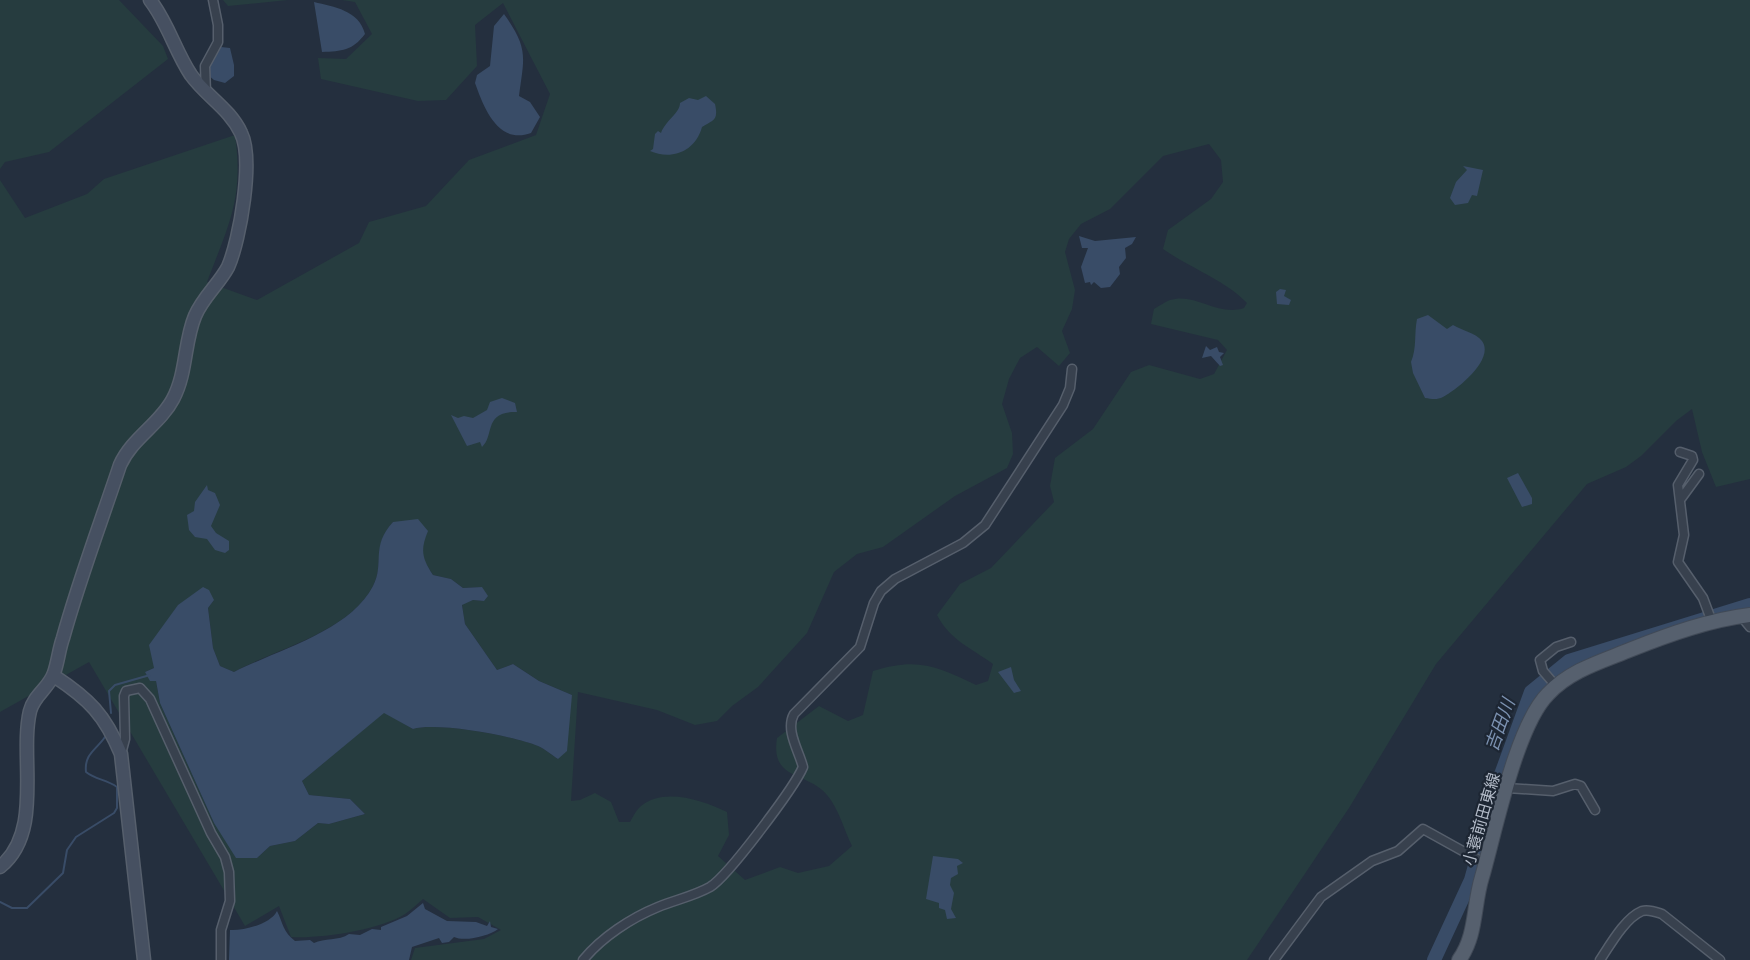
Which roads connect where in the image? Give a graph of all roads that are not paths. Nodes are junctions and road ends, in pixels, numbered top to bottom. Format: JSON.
{"nodes":[{"id":1,"x":150,"y":0,"type":"edge"},
{"id":2,"x":213,"y":0,"type":"edge"},
{"id":3,"x":206,"y":93,"type":"junction"},
{"id":4,"x":1072,"y":369,"type":"dead end"},
{"id":5,"x":1680,"y":452,"type":"dead end"},
{"id":6,"x":1699,"y":474,"type":"dead end"},
{"id":7,"x":1680,"y":500,"type":"junction"},
{"id":8,"x":1711,"y":618,"type":"junction"},
{"id":9,"x":1747,"y":620,"type":"edge"},
{"id":10,"x":1571,"y":642,"type":"dead end"},
{"id":11,"x":54,"y":676,"type":"junction"},
{"id":12,"x":1554,"y":684,"type":"junction"},
{"id":13,"x":121,"y":754,"type":"junction"},
{"id":14,"x":1507,"y":788,"type":"junction"},
{"id":15,"x":1595,"y":810,"type":"dead end"},
{"id":16,"x":1484,"y":863,"type":"junction"},
{"id":17,"x":0,"y":867,"type":"edge"},
{"id":18,"x":144,"y":960,"type":"edge"},
{"id":19,"x":221,"y":960,"type":"edge"},
{"id":20,"x":583,"y":960,"type":"edge"},
{"id":21,"x":1274,"y":960,"type":"edge"},
{"id":22,"x":1459,"y":960,"type":"edge"},
{"id":23,"x":1600,"y":960,"type":"edge"},
{"id":24,"x":1720,"y":960,"type":"edge"}],
"edges":[{"from":1,"to":3,"type":"street"},
{"from":2,"to":3,"type":"street"},
{"from":3,"to":11,"type":"street"},
{"from":4,"to":20,"type":"street"},
{"from":5,"to":7,"type":"street"},
{"from":6,"to":7,"type":"street"},
{"from":7,"to":8,"type":"street"},
{"from":8,"to":9,"type":"main road","name":"小蓑前田東線"},
{"from":8,"to":12,"type":"main road","name":"小蓑前田東線"},
{"from":10,"to":12,"type":"street"},
{"from":11,"to":13,"type":"street"},
{"from":11,"to":17,"type":"street"},
{"from":12,"to":14,"type":"main road","name":"小蓑前田東線"},
{"from":13,"to":18,"type":"street"},
{"from":13,"to":19,"type":"street"},
{"from":14,"to":15,"type":"street"},
{"from":14,"to":16,"type":"main road","name":"小蓑前田東線"},
{"from":16,"to":21,"type":"street"},
{"from":16,"to":22,"type":"main road","name":"小蓑前田東線"},
{"from":23,"to":24,"type":"street"}]}
